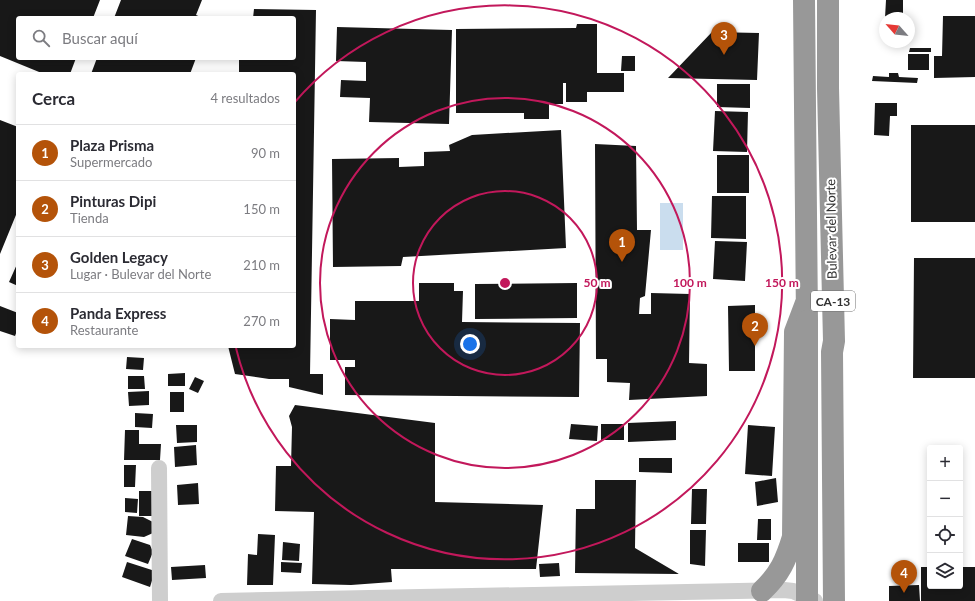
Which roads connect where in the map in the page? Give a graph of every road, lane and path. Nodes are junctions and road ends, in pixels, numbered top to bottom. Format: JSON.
{"nodes":[{"id":1,"x":804,"y":0,"type":"edge"},
{"id":2,"x":828,"y":0,"type":"edge"},
{"id":3,"x":807,"y":298,"type":"junction"},
{"id":4,"x":832,"y":352,"type":"junction"},
{"id":5,"x":159,"y":468,"type":"dead end"},
{"id":6,"x":787,"y":558,"type":"junction"},
{"id":7,"x":826,"y":567,"type":"junction"},
{"id":8,"x":762,"y":591,"type":"junction"},
{"id":9,"x":274,"y":600,"type":"edge"},
{"id":10,"x":160,"y":601,"type":"edge"},
{"id":11,"x":221,"y":601,"type":"edge"},
{"id":12,"x":807,"y":601,"type":"edge"},
{"id":13,"x":815,"y":601,"type":"edge"},
{"id":14,"x":825,"y":601,"type":"edge"},
{"id":15,"x":834,"y":601,"type":"edge"}],
"edges":[{"from":1,"to":3,"type":"highway","name":"Bulevar del Norte","number":"CA-13"},
{"from":2,"to":4,"type":"highway","name":"Bulevar del Norte","number":"CA-13"},
{"from":3,"to":6,"type":"highway"},
{"from":3,"to":12,"type":"highway","name":"Bulevar del Norte","number":"CA-13","bridge":true},
{"from":4,"to":7,"type":"highway"},
{"from":4,"to":15,"type":"highway","name":"Bulevar del Norte","number":"CA-13"},
{"from":5,"to":10,"type":"street"},
{"from":6,"to":7,"type":"highway"},
{"from":6,"to":8,"type":"highway"},
{"from":7,"to":14,"type":"highway"},
{"from":8,"to":9,"type":"street"},
{"from":8,"to":13,"type":"street"},
{"from":9,"to":11,"type":"street"}]}
